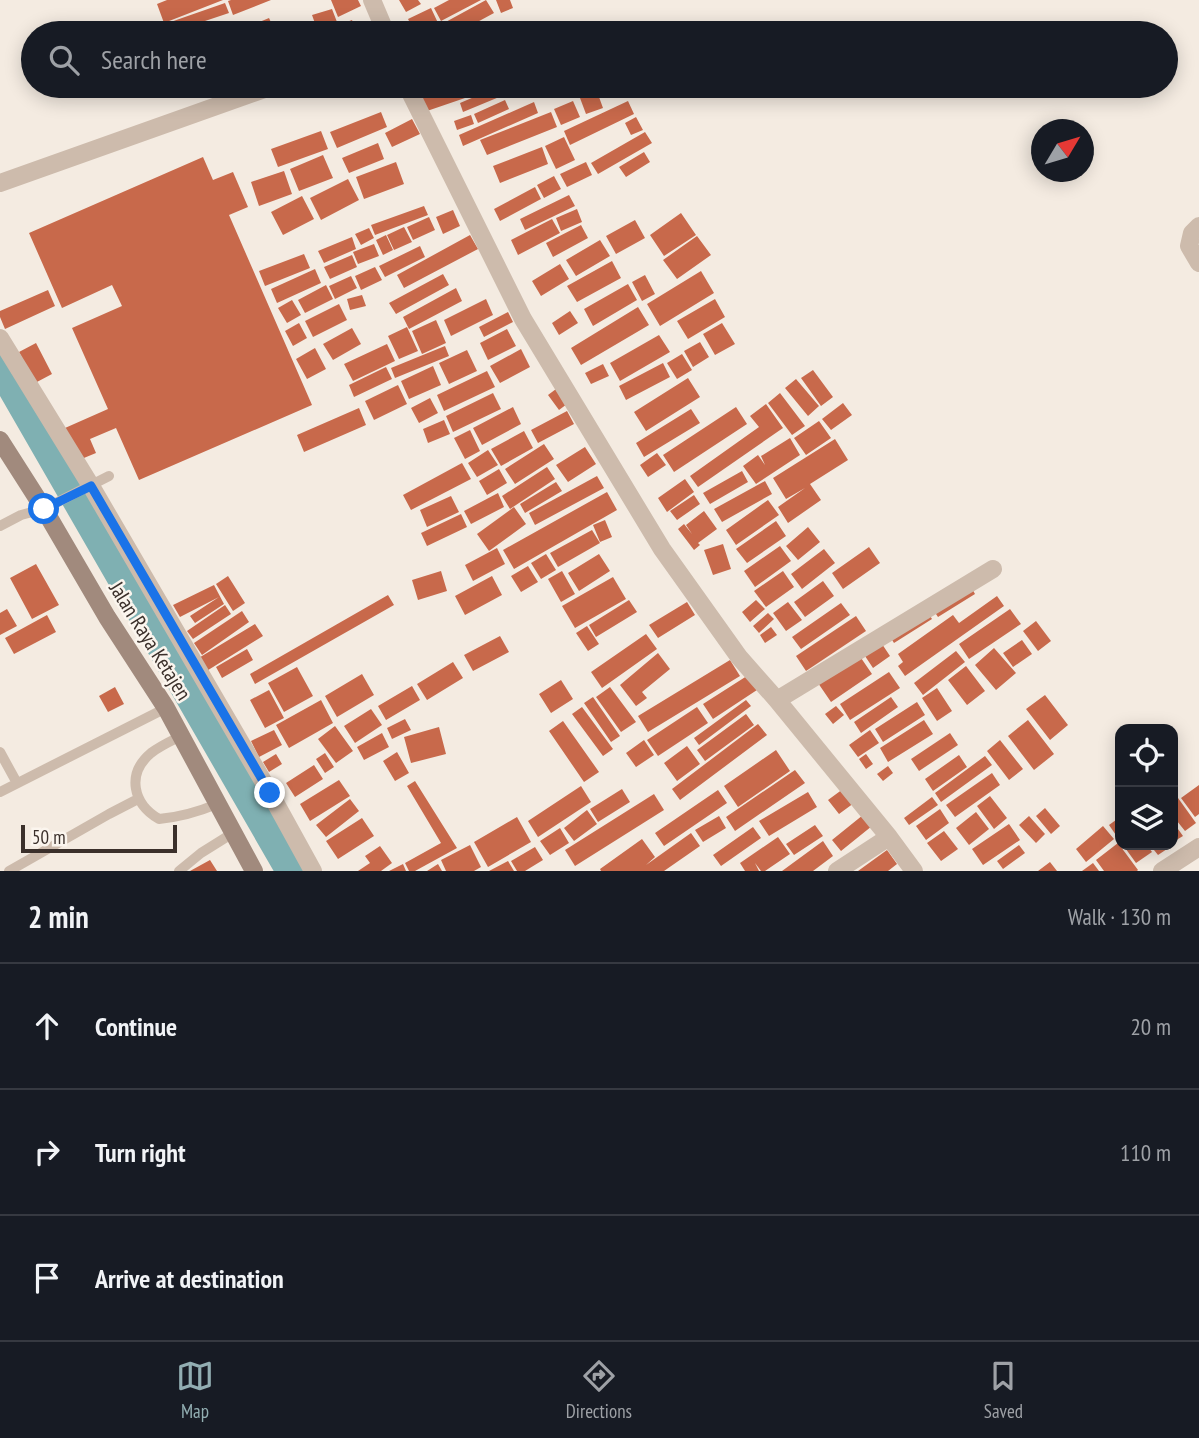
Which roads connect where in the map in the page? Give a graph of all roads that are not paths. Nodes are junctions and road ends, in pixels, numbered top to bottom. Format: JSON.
{"nodes":[{"id":1,"x":372,"y":0,"type":"edge"},
{"id":2,"x":381,"y":21,"type":"edge"},
{"id":3,"x":239,"y":98,"type":"edge"},
{"id":4,"x":413,"y":98,"type":"edge"},
{"id":5,"x":0,"y":183,"type":"edge"},
{"id":6,"x":1199,"y":226,"type":"edge"},
{"id":7,"x":1199,"y":263,"type":"edge"},
{"id":8,"x":2,"y":347,"type":"edge"},
{"id":9,"x":0,"y":440,"type":"edge"},
{"id":10,"x":109,"y":476,"type":"dead end"},
{"id":11,"x":87,"y":488,"type":"junction"},
{"id":12,"x":51,"y":505,"type":"junction"},
{"id":13,"x":0,"y":526,"type":"edge"},
{"id":14,"x":993,"y":569,"type":"dead end"},
{"id":15,"x":777,"y":700,"type":"junction"},
{"id":16,"x":166,"y":708,"type":"junction"},
{"id":17,"x":181,"y":736,"type":"junction"},
{"id":18,"x":0,"y":752,"type":"edge"},
{"id":19,"x":18,"y":783,"type":"junction"},
{"id":20,"x":0,"y":792,"type":"edge"},
{"id":21,"x":138,"y":799,"type":"junction"},
{"id":22,"x":217,"y":804,"type":"junction"},
{"id":23,"x":233,"y":833,"type":"junction"},
{"id":24,"x":889,"y":837,"type":"junction"},
{"id":25,"x":1199,"y":847,"type":"edge"},
{"id":26,"x":9,"y":871,"type":"edge"},
{"id":27,"x":179,"y":871,"type":"edge"},
{"id":28,"x":254,"y":871,"type":"edge"},
{"id":29,"x":313,"y":871,"type":"edge"},
{"id":30,"x":837,"y":871,"type":"edge"},
{"id":31,"x":915,"y":871,"type":"edge"},
{"id":32,"x":1162,"y":871,"type":"edge"}],
"edges":[{"from":1,"to":2,"type":"street"},
{"from":3,"to":5,"type":"street"},
{"from":4,"to":15,"type":"street"},
{"from":6,"to":7,"type":"street"},
{"from":8,"to":11,"type":"street"},
{"from":9,"to":12,"type":"street","name":"Jalan Raya Ketajen"},
{"from":10,"to":11,"type":"lane"},
{"from":11,"to":12,"type":"lane"},
{"from":11,"to":29,"type":"street"},
{"from":12,"to":13,"type":"lane"},
{"from":12,"to":16,"type":"street","name":"Jalan Raya Ketajen"},
{"from":14,"to":15,"type":"street"},
{"from":15,"to":24,"type":"street"},
{"from":16,"to":17,"type":"street","name":"Jalan Raya Ketajen"},
{"from":16,"to":19,"type":"lane"},
{"from":17,"to":21,"type":"lane"},
{"from":17,"to":22,"type":"street","name":"Jalan Raya Ketajen"},
{"from":18,"to":19,"type":"lane"},
{"from":19,"to":20,"type":"lane"},
{"from":21,"to":22,"type":"lane"},
{"from":21,"to":26,"type":"lane"},
{"from":22,"to":23,"type":"street","name":"Jalan Raya Ketajen"},
{"from":23,"to":27,"type":"lane"},
{"from":23,"to":28,"type":"street","name":"Jalan Raya Ketajen"},
{"from":24,"to":30,"type":"street"},
{"from":24,"to":31,"type":"street"},
{"from":25,"to":32,"type":"street"}]}
